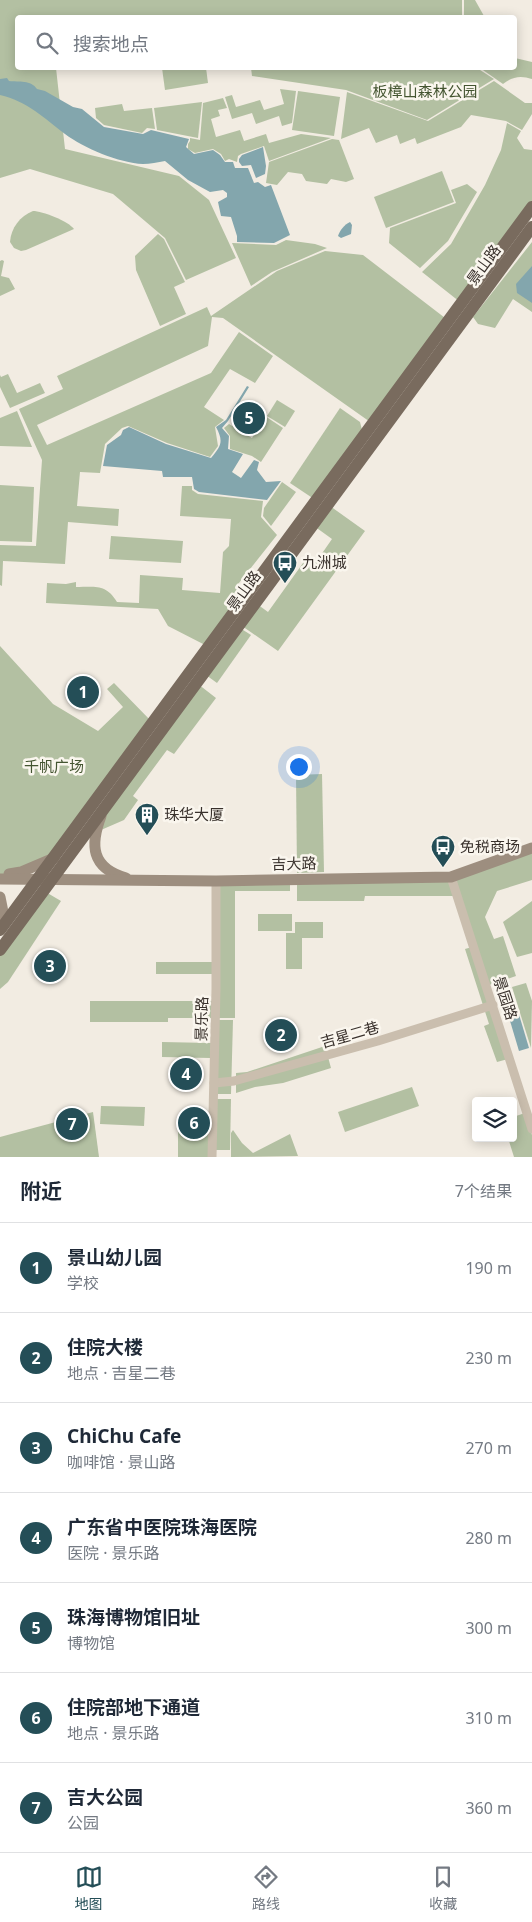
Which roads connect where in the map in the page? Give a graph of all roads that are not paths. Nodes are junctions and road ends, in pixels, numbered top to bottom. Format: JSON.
{"nodes":[{"id":1,"x":532,"y":207,"type":"edge"},
{"id":2,"x":532,"y":227,"type":"edge"},
{"id":3,"x":104,"y":808,"type":"junction"},
{"id":4,"x":532,"y":848,"type":"edge"},
{"id":5,"x":54,"y":858,"type":"junction"},
{"id":6,"x":0,"y":877,"type":"edge"},
{"id":7,"x":451,"y":877,"type":"junction"},
{"id":8,"x":38,"y":880,"type":"junction"},
{"id":9,"x":51,"y":880,"type":"junction"},
{"id":10,"x":137,"y":881,"type":"junction"},
{"id":11,"x":216,"y":881,"type":"junction"},
{"id":12,"x":0,"y":897,"type":"edge"},
{"id":13,"x":0,"y":926,"type":"edge"},
{"id":14,"x":0,"y":930,"type":"edge"},
{"id":15,"x":0,"y":950,"type":"edge"},
{"id":16,"x":493,"y":1005,"type":"junction"},
{"id":17,"x":214,"y":1083,"type":"junction"},
{"id":18,"x":532,"y":1129,"type":"edge"},
{"id":19,"x":212,"y":1157,"type":"edge"}],
"edges":[{"from":1,"to":5,"type":"main road","name":"景山路"},
{"from":2,"to":3,"type":"main road","name":"景山路"},
{"from":3,"to":9,"type":"main road","name":"景山路"},
{"from":3,"to":10,"type":"main road"},
{"from":4,"to":7,"type":"main road","name":"吉大路"},
{"from":5,"to":6,"type":"main road"},
{"from":5,"to":8,"type":"main road","name":"景山路"},
{"from":6,"to":8,"type":"main road","name":"吉大路"},
{"from":7,"to":11,"type":"main road","name":"吉大路"},
{"from":7,"to":16,"type":"street","name":"景园路"},
{"from":8,"to":9,"type":"main road","name":"吉大路"},
{"from":8,"to":14,"type":"main road","name":"景山路"},
{"from":9,"to":10,"type":"main road","name":"吉大路"},
{"from":9,"to":15,"type":"main road","name":"景山路"},
{"from":10,"to":11,"type":"main road","name":"吉大路"},
{"from":11,"to":17,"type":"street","name":"景乐路"},
{"from":12,"to":13,"type":"main road"},
{"from":16,"to":17,"type":"street","name":"吉星二巷"},
{"from":16,"to":18,"type":"street","name":"景园路"},
{"from":17,"to":19,"type":"street","name":"景乐路"}]}
